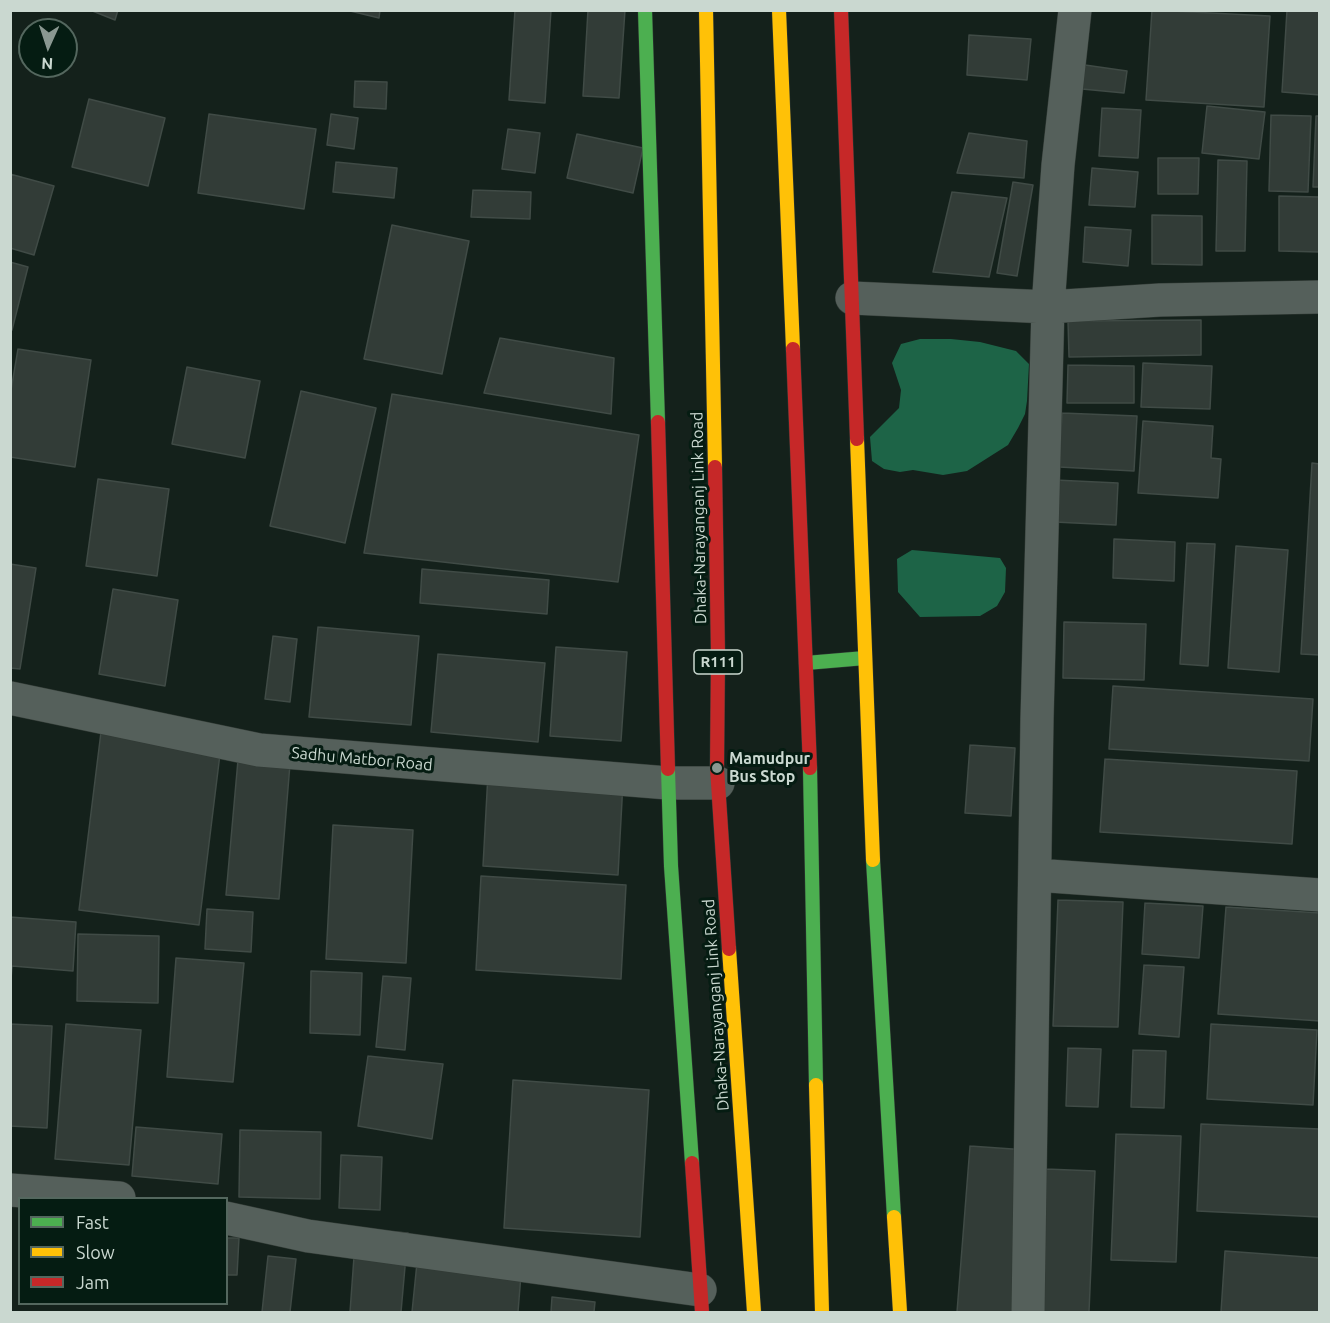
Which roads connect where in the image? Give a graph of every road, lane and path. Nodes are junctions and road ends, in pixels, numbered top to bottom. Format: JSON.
{"nodes":[{"id":1,"x":645,"y":10,"type":"edge"},
{"id":2,"x":706,"y":10,"type":"edge"},
{"id":3,"x":779,"y":10,"type":"edge"},
{"id":4,"x":841,"y":10,"type":"edge"},
{"id":5,"x":1075,"y":10,"type":"edge"},
{"id":6,"x":1320,"y":297,"type":"edge"},
{"id":7,"x":852,"y":298,"type":"junction"},
{"id":8,"x":1048,"y":307,"type":"junction"},
{"id":9,"x":865,"y":658,"type":"junction"},
{"id":10,"x":806,"y":663,"type":"junction"},
{"id":11,"x":10,"y":698,"type":"edge"},
{"id":12,"x":669,"y":783,"type":"junction"},
{"id":13,"x":718,"y":783,"type":"junction"},
{"id":14,"x":1035,"y":875,"type":"junction"},
{"id":15,"x":1320,"y":895,"type":"edge"},
{"id":16,"x":10,"y":1190,"type":"edge"},
{"id":17,"x":105,"y":1197,"type":"edge"},
{"id":18,"x":228,"y":1218,"type":"edge"},
{"id":19,"x":701,"y":1301,"type":"edge"},
{"id":20,"x":754,"y":1312,"type":"edge"},
{"id":21,"x":822,"y":1312,"type":"edge"},
{"id":22,"x":900,"y":1312,"type":"edge"},
{"id":23,"x":1028,"y":1312,"type":"edge"}],
"edges":[{"from":1,"to":12,"type":"main road"},
{"from":2,"to":13,"type":"main road","name":"Dhaka-Narayanganj Link Road","number":"R111"},
{"from":3,"to":10,"type":"main road"},
{"from":4,"to":7,"type":"main road"},
{"from":5,"to":8,"type":"street"},
{"from":6,"to":8,"type":"street"},
{"from":7,"to":8,"type":"street"},
{"from":7,"to":9,"type":"main road"},
{"from":8,"to":14,"type":"street"},
{"from":9,"to":10,"type":"main road"},
{"from":9,"to":22,"type":"main road"},
{"from":10,"to":21,"type":"main road"},
{"from":11,"to":12,"type":"street","name":"Sadhu Matbor Road"},
{"from":12,"to":13,"type":"street","name":"Sadhu Matbor Road"},
{"from":12,"to":19,"type":"main road"},
{"from":13,"to":20,"type":"main road","name":"Dhaka-Narayanganj Link Road","number":"R111"},
{"from":14,"to":15,"type":"street"},
{"from":14,"to":23,"type":"street"},
{"from":16,"to":17,"type":"street"},
{"from":18,"to":19,"type":"street"}]}
